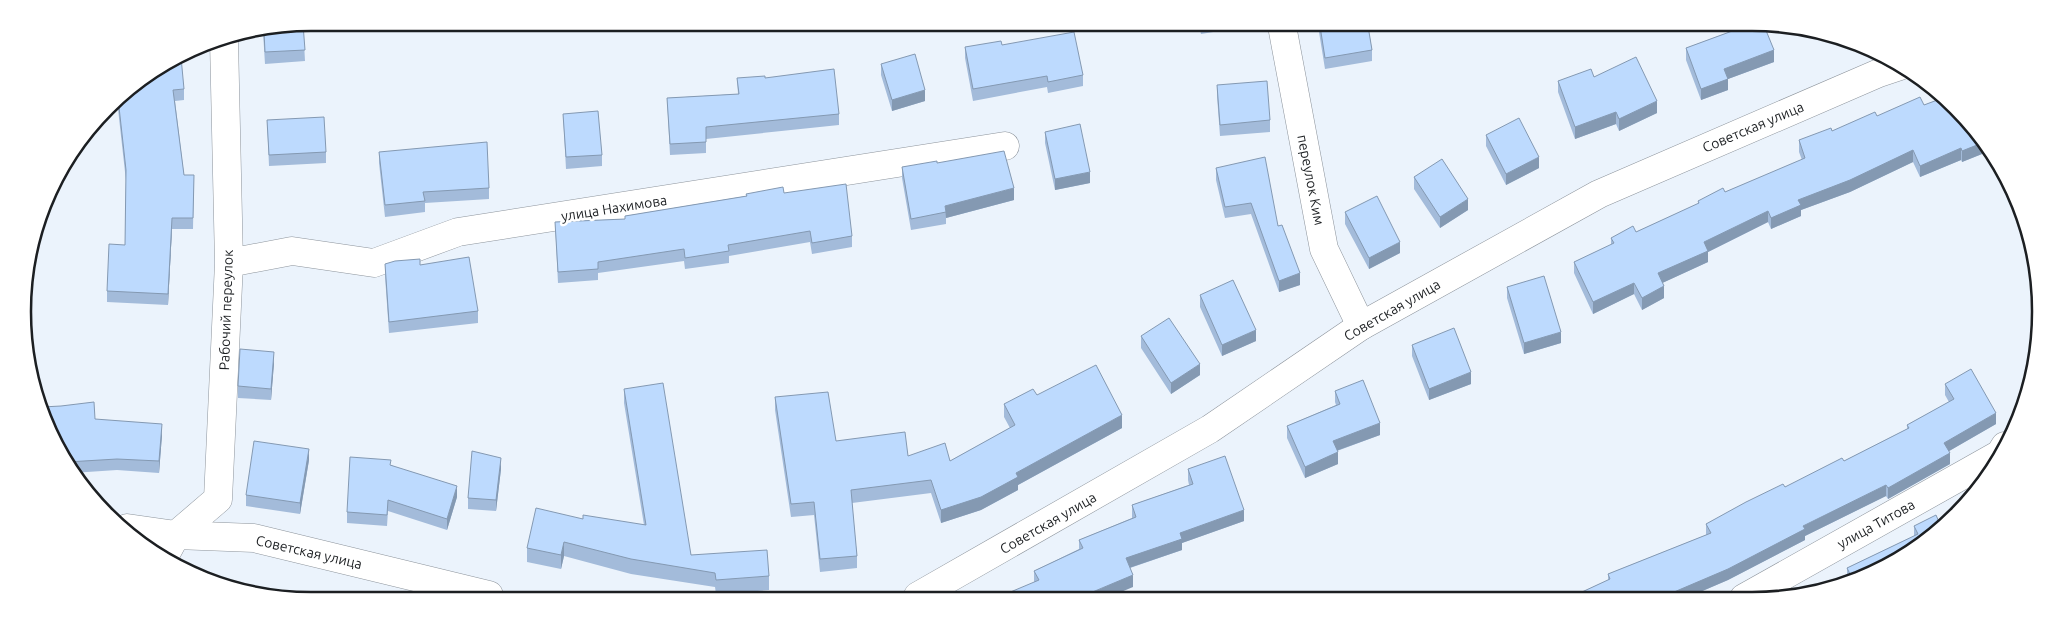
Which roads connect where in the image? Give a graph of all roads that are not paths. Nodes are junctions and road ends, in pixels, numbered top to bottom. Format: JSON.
{"nodes":[{"id":1,"x":1283,"y":31,"type":"edge"},
{"id":2,"x":224,"y":45,"type":"edge"},
{"id":3,"x":1890,"y":68,"type":"edge"},
{"id":4,"x":1005,"y":146,"type":"dead end"},
{"id":5,"x":229,"y":262,"type":"junction"},
{"id":6,"x":1361,"y":326,"type":"junction"},
{"id":7,"x":1989,"y":460,"type":"edge"},
{"id":8,"x":141,"y":534,"type":"edge"},
{"id":9,"x":170,"y":546,"type":"edge"},
{"id":10,"x":477,"y":592,"type":"edge"},
{"id":11,"x":925,"y":592,"type":"edge"},
{"id":12,"x":1755,"y":592,"type":"edge"}],
"edges":[{"from":1,"to":6,"type":"street","name":"переулок Ким"},
{"from":2,"to":5,"type":"street","name":"Рабочий переулок"},
{"from":3,"to":6,"type":"street","name":"Советская улица"},
{"from":4,"to":5,"type":"street","name":"улица Нахимова"},
{"from":5,"to":9,"type":"street","name":"Рабочий переулок"},
{"from":6,"to":11,"type":"street","name":"Советская улица"},
{"from":7,"to":12,"type":"street","name":"улица Титова"},
{"from":8,"to":9,"type":"street","name":"Советская улица"},
{"from":9,"to":10,"type":"street","name":"Советская улица"}]}
